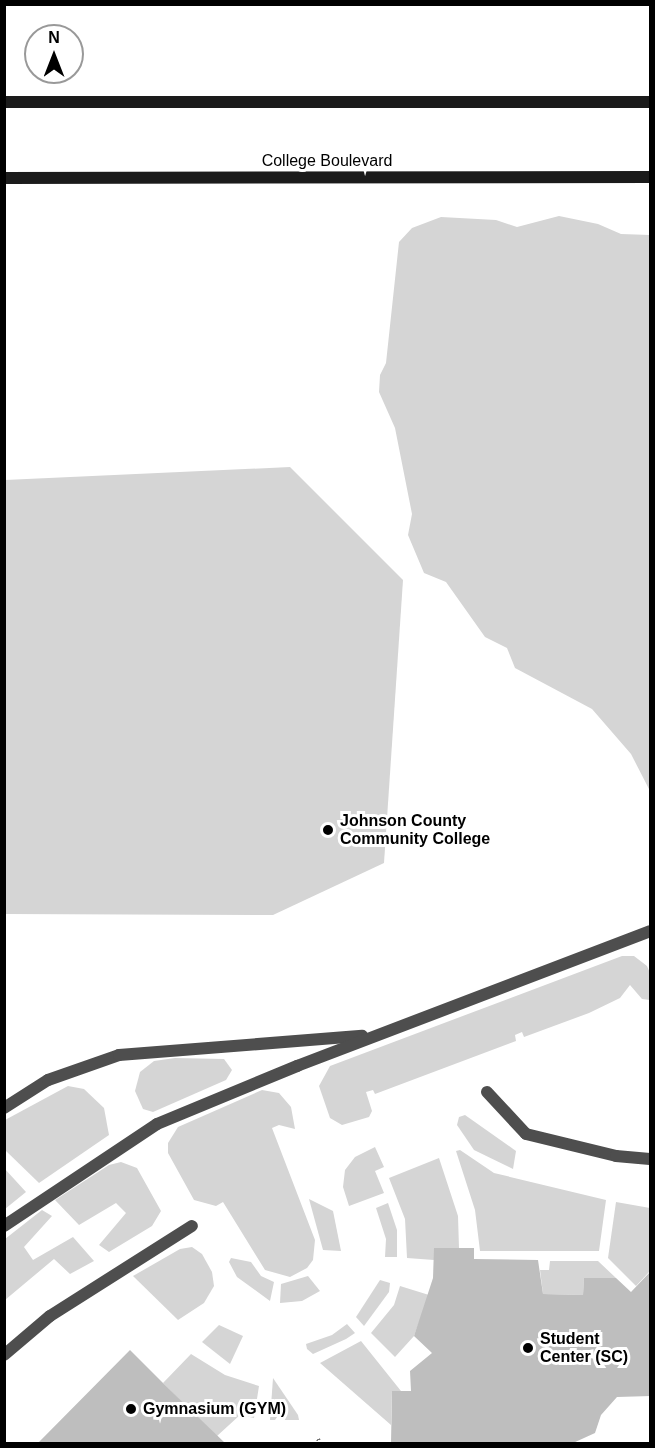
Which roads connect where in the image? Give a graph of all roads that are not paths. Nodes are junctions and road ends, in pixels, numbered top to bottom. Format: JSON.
{"nodes":[{"id":1,"x":4,"y":102,"type":"edge"},
{"id":2,"x":651,"y":102,"type":"edge"},
{"id":3,"x":651,"y":177,"type":"edge"},
{"id":4,"x":4,"y":178,"type":"edge"},
{"id":5,"x":651,"y":931,"type":"edge"},
{"id":6,"x":381,"y":1034,"type":"junction"},
{"id":7,"x":487,"y":1092,"type":"dead end"},
{"id":8,"x":4,"y":1108,"type":"edge"},
{"id":9,"x":651,"y":1159,"type":"edge"},
{"id":10,"x":4,"y":1226,"type":"edge"},
{"id":11,"x":192,"y":1226,"type":"dead end"},
{"id":12,"x":4,"y":1355,"type":"edge"}],
"edges":[{"from":1,"to":2,"type":"main road"},
{"from":3,"to":4,"type":"main road","name":"College Boulevard"},
{"from":5,"to":6,"type":"street"},
{"from":6,"to":8,"type":"street"},
{"from":6,"to":10,"type":"street"},
{"from":7,"to":9,"type":"street"},
{"from":11,"to":12,"type":"street"}]}
